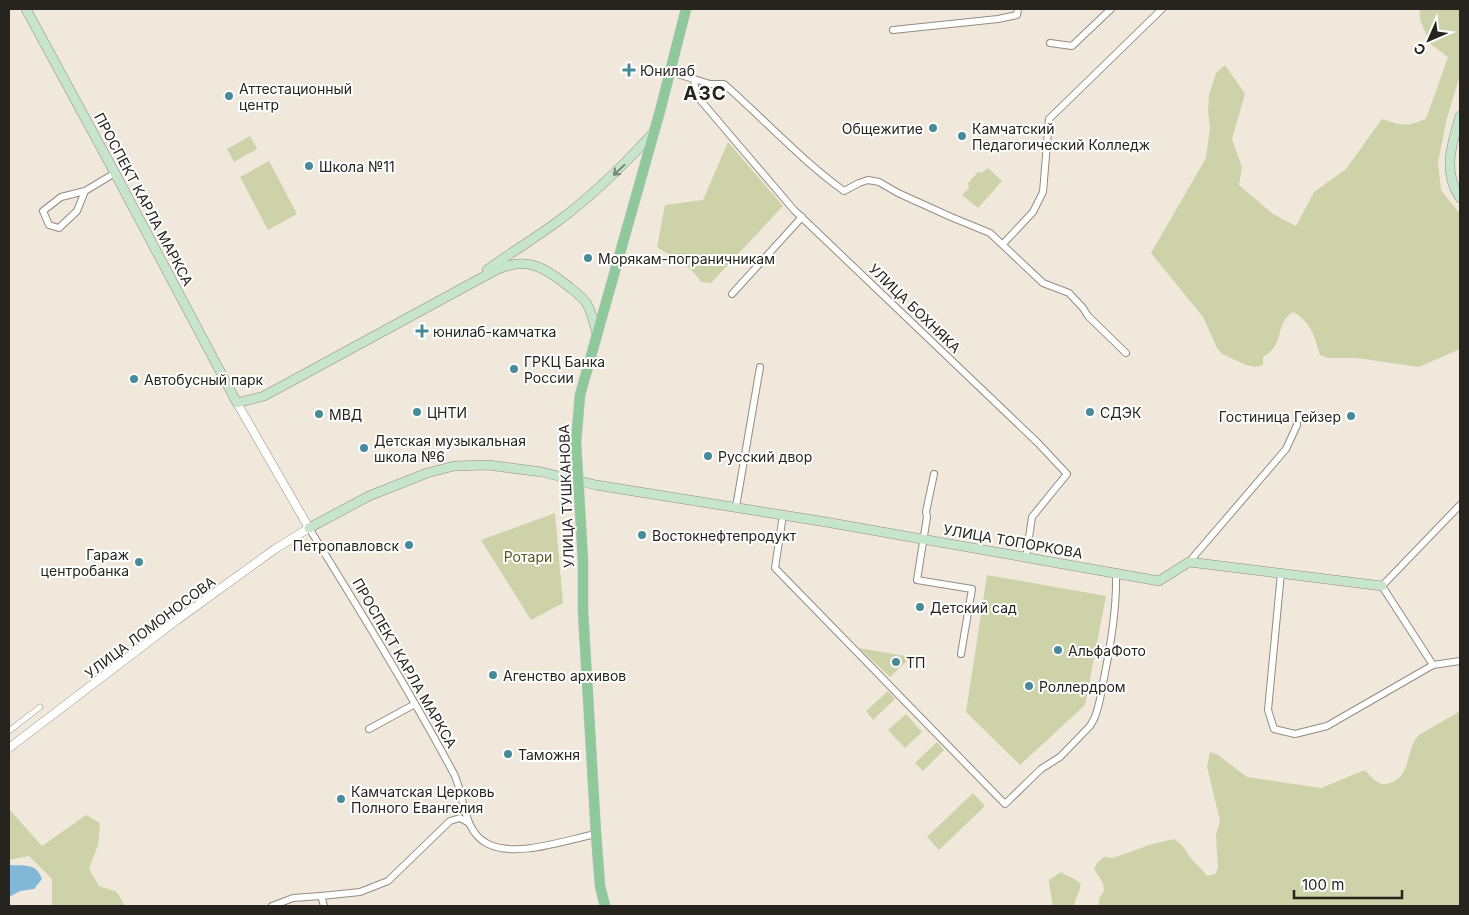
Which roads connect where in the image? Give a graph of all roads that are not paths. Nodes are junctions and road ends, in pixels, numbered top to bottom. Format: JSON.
{"nodes":[{"id":1,"x":26,"y":9,"type":"edge"},
{"id":2,"x":686,"y":9,"type":"edge"},
{"id":3,"x":1018,"y":9,"type":"edge"},
{"id":4,"x":1111,"y":9,"type":"edge"},
{"id":5,"x":1162,"y":9,"type":"edge"},
{"id":6,"x":893,"y":30,"type":"dead end"},
{"id":7,"x":1050,"y":42,"type":"dead end"},
{"id":8,"x":670,"y":72,"type":"junction"},
{"id":9,"x":694,"y":79,"type":"junction"},
{"id":10,"x":1460,"y":116,"type":"edge"},
{"id":11,"x":652,"y":134,"type":"junction"},
{"id":12,"x":115,"y":173,"type":"junction"},
{"id":13,"x":86,"y":191,"type":"junction"},
{"id":14,"x":1460,"y":198,"type":"edge"},
{"id":15,"x":802,"y":217,"type":"junction"},
{"id":16,"x":1002,"y":244,"type":"junction"},
{"id":17,"x":463,"y":288,"type":"junction"},
{"id":18,"x":732,"y":294,"type":"dead end"},
{"id":19,"x":597,"y":334,"type":"junction"},
{"id":20,"x":1126,"y":353,"type":"dead end"},
{"id":21,"x":760,"y":367,"type":"dead end"},
{"id":22,"x":237,"y":403,"type":"junction"},
{"id":23,"x":1297,"y":415,"type":"dead end"},
{"id":24,"x":934,"y":474,"type":"dead end"},
{"id":25,"x":578,"y":480,"type":"junction"},
{"id":26,"x":1460,"y":505,"type":"edge"},
{"id":27,"x":736,"y":507,"type":"junction"},
{"id":28,"x":783,"y":515,"type":"junction"},
{"id":29,"x":309,"y":528,"type":"junction"},
{"id":30,"x":924,"y":540,"type":"junction"},
{"id":31,"x":1026,"y":558,"type":"junction"},
{"id":32,"x":1189,"y":562,"type":"junction"},
{"id":33,"x":1116,"y":574,"type":"junction"},
{"id":34,"x":1281,"y":574,"type":"junction"},
{"id":35,"x":1382,"y":586,"type":"junction"},
{"id":36,"x":961,"y":654,"type":"dead end"},
{"id":37,"x":1460,"y":662,"type":"edge"},
{"id":38,"x":1433,"y":665,"type":"junction"},
{"id":39,"x":415,"y":704,"type":"junction"},
{"id":40,"x":40,"y":707,"type":"dead end"},
{"id":41,"x":369,"y":729,"type":"dead end"},
{"id":42,"x":9,"y":731,"type":"edge"},
{"id":43,"x":9,"y":748,"type":"edge"},
{"id":44,"x":469,"y":823,"type":"junction"},
{"id":45,"x":596,"y":834,"type":"junction"},
{"id":46,"x":322,"y":896,"type":"junction"},
{"id":47,"x":272,"y":906,"type":"edge"},
{"id":48,"x":324,"y":906,"type":"edge"},
{"id":49,"x":605,"y":906,"type":"edge"}],
"edges":[{"from":1,"to":12,"type":"main road","name":"ПРОСПЕКТ КАРЛА МАРКСА"},
{"from":2,"to":8,"type":"main road","name":"УЛИЦА ТУШКАНОВА"},
{"from":3,"to":6,"type":"street"},
{"from":4,"to":7,"type":"street"},
{"from":5,"to":16,"type":"street"},
{"from":8,"to":9,"type":"street"},
{"from":8,"to":11,"type":"main road","name":"УЛИЦА ТУШКАНОВА"},
{"from":9,"to":15,"type":"street","name":"УЛИЦА БОХНЯКА"},
{"from":9,"to":16,"type":"street"},
{"from":10,"to":14,"type":"main road"},
{"from":11,"to":17,"type":"main road","one_way":true},
{"from":11,"to":19,"type":"main road","name":"УЛИЦА ТУШКАНОВА"},
{"from":12,"to":13,"type":"street"},
{"from":12,"to":22,"type":"main road","name":"ПРОСПЕКТ КАРЛА МАРКСА"},
{"from":13,"to":13,"type":"street"},
{"from":15,"to":18,"type":"street"},
{"from":15,"to":31,"type":"street","name":"УЛИЦА БОХНЯКА"},
{"from":16,"to":20,"type":"street"},
{"from":17,"to":19,"type":"main road"},
{"from":17,"to":22,"type":"main road"},
{"from":19,"to":25,"type":"main road","name":"УЛИЦА ТУШКАНОВА"},
{"from":21,"to":27,"type":"street"},
{"from":22,"to":29,"type":"street","name":"ПРОСПЕКТ КАРЛА МАРКСА"},
{"from":23,"to":32,"type":"street"},
{"from":24,"to":30,"type":"street"},
{"from":25,"to":27,"type":"main road","name":"УЛИЦА ТОПОРКОВА"},
{"from":25,"to":29,"type":"main road","name":"УЛИЦА ТОПОРКОВА"},
{"from":25,"to":45,"type":"main road","name":"УЛИЦА ТУШКАНОВА"},
{"from":26,"to":35,"type":"street"},
{"from":27,"to":28,"type":"main road","name":"УЛИЦА ТОПОРКОВА"},
{"from":28,"to":30,"type":"main road","name":"УЛИЦА ТОПОРКОВА"},
{"from":28,"to":33,"type":"street"},
{"from":29,"to":39,"type":"street","name":"ПРОСПЕКТ КАРЛА МАРКСА"},
{"from":29,"to":43,"type":"street","name":"УЛИЦА ЛОМОНОСОВА"},
{"from":30,"to":31,"type":"main road","name":"УЛИЦА ТОПОРКОВА"},
{"from":30,"to":36,"type":"street"},
{"from":31,"to":33,"type":"main road","name":"УЛИЦА ТОПОРКОВА"},
{"from":32,"to":33,"type":"main road","name":"УЛИЦА ТОПОРКОВА"},
{"from":32,"to":34,"type":"main road"},
{"from":34,"to":35,"type":"main road"},
{"from":34,"to":38,"type":"street"},
{"from":35,"to":38,"type":"street"},
{"from":37,"to":38,"type":"street"},
{"from":39,"to":41,"type":"street"},
{"from":39,"to":44,"type":"street","name":"ПРОСПЕКТ КАРЛА МАРКСА"},
{"from":40,"to":42,"type":"street"},
{"from":44,"to":45,"type":"street","name":"ПРОСПЕКТ КАРЛА МАРКСА"},
{"from":44,"to":46,"type":"street"},
{"from":45,"to":49,"type":"main road","name":"УЛИЦА ТУШКАНОВА"},
{"from":46,"to":47,"type":"street"},
{"from":46,"to":48,"type":"street"}]}
